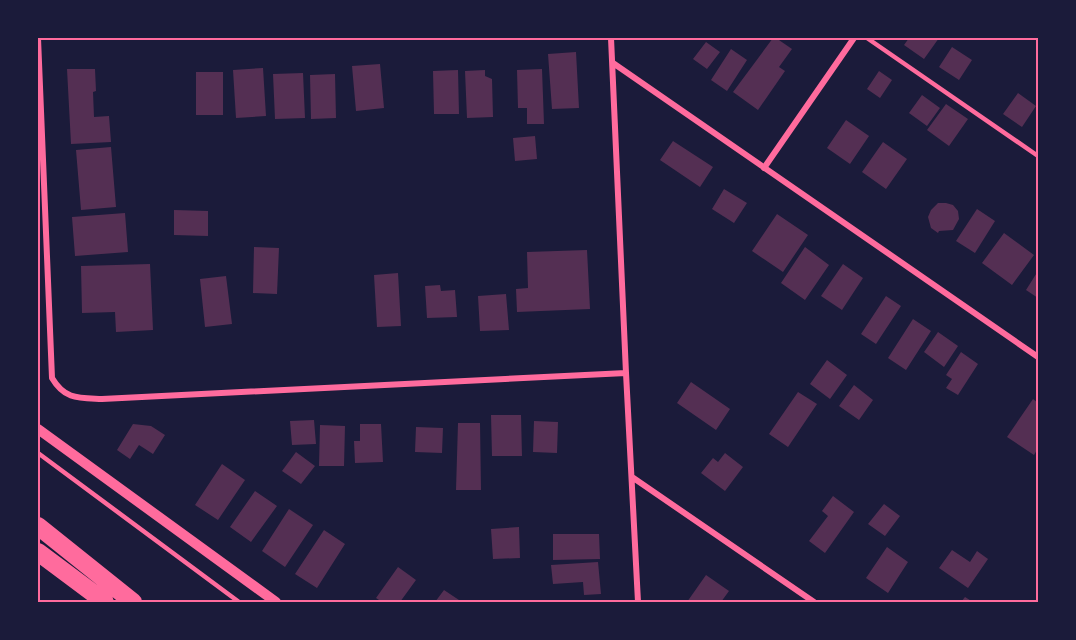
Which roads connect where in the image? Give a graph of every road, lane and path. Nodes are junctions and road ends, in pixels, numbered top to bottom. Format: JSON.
{"nodes":[{"id":1,"x":38,"y":38,"type":"edge"},
{"id":2,"x":611,"y":38,"type":"edge"},
{"id":3,"x":854,"y":38,"type":"edge"},
{"id":4,"x":867,"y":38,"type":"edge"},
{"id":5,"x":612,"y":63,"type":"junction"},
{"id":6,"x":1038,"y":156,"type":"edge"},
{"id":7,"x":764,"y":168,"type":"junction"},
{"id":8,"x":1038,"y":357,"type":"edge"},
{"id":9,"x":626,"y":373,"type":"junction"},
{"id":10,"x":38,"y":429,"type":"edge"},
{"id":11,"x":38,"y":453,"type":"edge"},
{"id":12,"x":632,"y":477,"type":"junction"},
{"id":13,"x":38,"y":526,"type":"edge"},
{"id":14,"x":38,"y":552,"type":"edge"},
{"id":15,"x":105,"y":603,"type":"edge"},
{"id":16,"x":133,"y":603,"type":"edge"},
{"id":17,"x":239,"y":603,"type":"edge"},
{"id":18,"x":276,"y":603,"type":"edge"},
{"id":19,"x":638,"y":603,"type":"edge"},
{"id":20,"x":814,"y":603,"type":"edge"}],
"edges":[{"from":1,"to":9,"type":"street"},
{"from":2,"to":5,"type":"street"},
{"from":3,"to":7,"type":"street"},
{"from":4,"to":6,"type":"lane"},
{"from":5,"to":7,"type":"street"},
{"from":5,"to":9,"type":"street"},
{"from":7,"to":8,"type":"street"},
{"from":9,"to":12,"type":"street"},
{"from":10,"to":18,"type":"street"},
{"from":11,"to":17,"type":"lane"},
{"from":12,"to":19,"type":"street"},
{"from":12,"to":20,"type":"street"},
{"from":13,"to":16,"type":"highway"},
{"from":14,"to":15,"type":"highway"}]}
